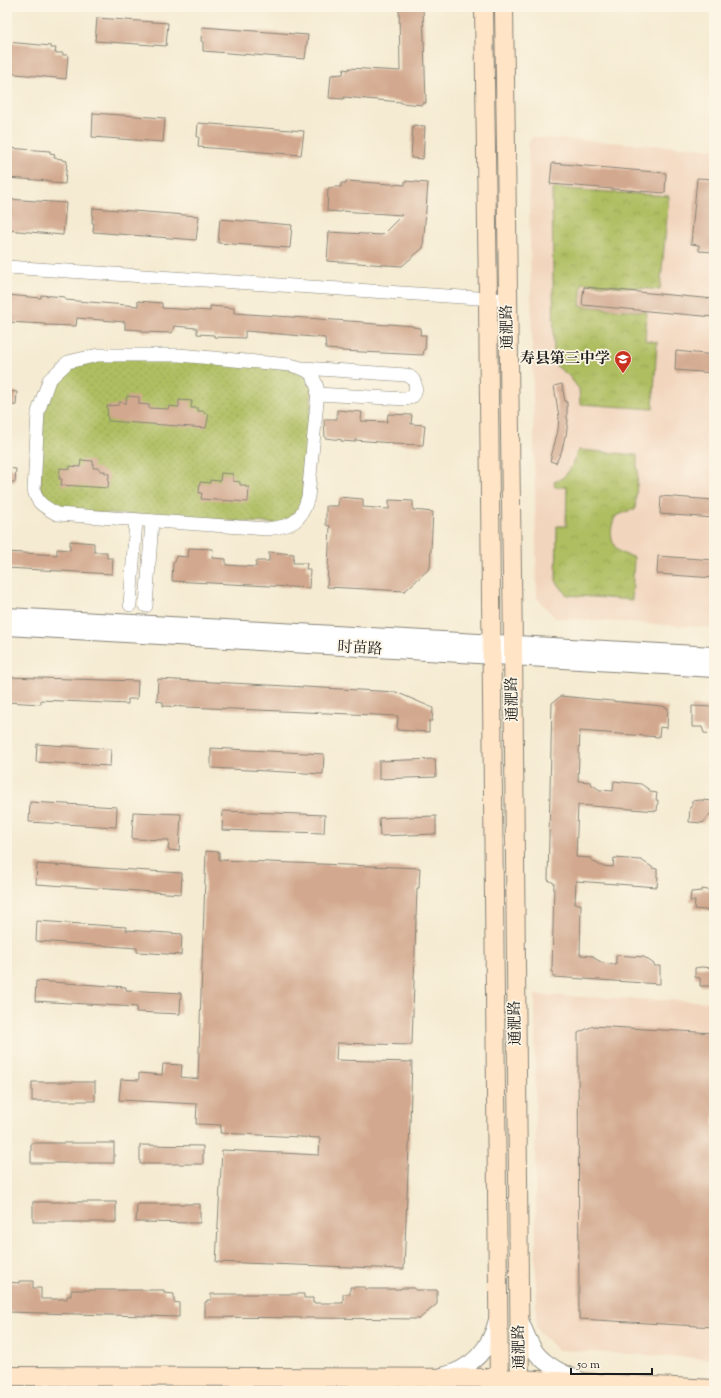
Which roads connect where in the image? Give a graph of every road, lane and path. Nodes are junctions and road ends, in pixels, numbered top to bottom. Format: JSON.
{"nodes":[{"id":1,"x":484,"y":7,"type":"edge"},
{"id":2,"x":504,"y":7,"type":"edge"},
{"id":3,"x":7,"y":267,"type":"edge"},
{"id":4,"x":488,"y":299,"type":"junction"},
{"id":5,"x":508,"y":300,"type":"junction"},
{"id":6,"x":304,"y":368,"type":"junction"},
{"id":7,"x":317,"y":394,"type":"junction"},
{"id":8,"x":136,"y":520,"type":"junction"},
{"id":9,"x":152,"y":521,"type":"junction"},
{"id":10,"x":130,"y":605,"type":"dead end"},
{"id":11,"x":146,"y":606,"type":"dead end"},
{"id":12,"x":7,"y":616,"type":"edge"},
{"id":13,"x":7,"y":627,"type":"edge"},
{"id":14,"x":491,"y":650,"type":"junction"},
{"id":15,"x":513,"y":651,"type":"junction"},
{"id":16,"x":714,"y":655,"type":"edge"},
{"id":17,"x":714,"y":669,"type":"edge"},
{"id":18,"x":498,"y":1317,"type":"junction"},
{"id":19,"x":520,"y":1318,"type":"junction"},
{"id":20,"x":7,"y":1376,"type":"edge"},
{"id":21,"x":434,"y":1378,"type":"junction"},
{"id":22,"x":585,"y":1383,"type":"junction"},
{"id":23,"x":499,"y":1385,"type":"edge"},
{"id":24,"x":520,"y":1385,"type":"edge"},
{"id":25,"x":714,"y":1389,"type":"edge"}],
"edges":[{"from":1,"to":4,"type":"main road","name":"通淝路"},
{"from":2,"to":5,"type":"main road","name":"通淝路"},
{"from":3,"to":4,"type":"street"},
{"from":4,"to":5,"type":"street"},
{"from":4,"to":14,"type":"main road","name":"通淝路"},
{"from":5,"to":15,"type":"main road","name":"通淝路"},
{"from":6,"to":7,"type":"street"},
{"from":6,"to":7,"type":"street"},
{"from":6,"to":8,"type":"street"},
{"from":7,"to":9,"type":"street"},
{"from":8,"to":9,"type":"street"},
{"from":8,"to":10,"type":"street"},
{"from":9,"to":11,"type":"street"},
{"from":12,"to":14,"type":"street","name":"时苗路"},
{"from":13,"to":14,"type":"street","name":"时苗路"},
{"from":14,"to":15,"type":"street","name":"时苗路"},
{"from":14,"to":18,"type":"main road","name":"通淝路"},
{"from":15,"to":16,"type":"street","name":"时苗路"},
{"from":15,"to":17,"type":"street","name":"时苗路"},
{"from":15,"to":19,"type":"main road","name":"通淝路"},
{"from":18,"to":21,"type":"street"},
{"from":18,"to":23,"type":"main road","name":"通淝路"},
{"from":19,"to":22,"type":"street"},
{"from":19,"to":24,"type":"main road","name":"通淝路"},
{"from":20,"to":21,"type":"main road"},
{"from":21,"to":23,"type":"main road"},
{"from":22,"to":24,"type":"main road"},
{"from":22,"to":25,"type":"main road"},
{"from":23,"to":24,"type":"main road"}]}
